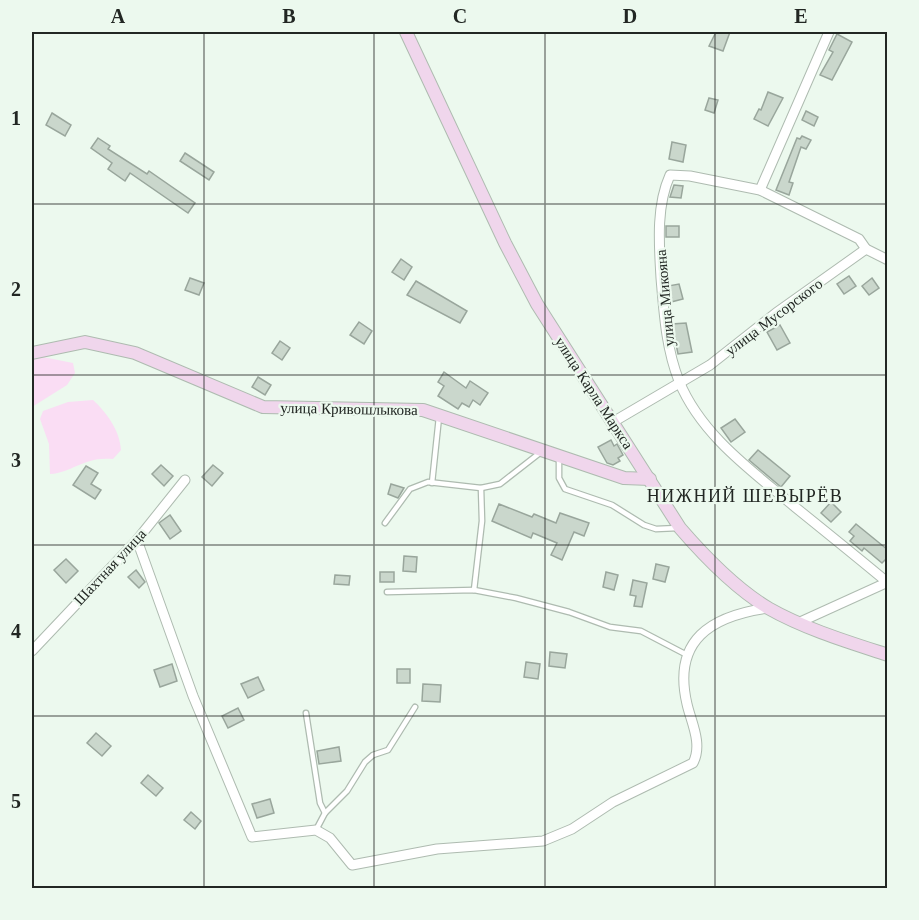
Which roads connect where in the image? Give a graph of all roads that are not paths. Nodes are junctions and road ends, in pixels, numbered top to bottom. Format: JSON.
{"nodes":[{"id":1,"x":406,"y":32,"type":"edge"},
{"id":2,"x":829,"y":32,"type":"edge"},
{"id":3,"x":760,"y":190,"type":"junction"},
{"id":4,"x":866,"y":249,"type":"junction"},
{"id":5,"x":888,"y":260,"type":"edge"},
{"id":6,"x":32,"y":353,"type":"edge"},
{"id":7,"x":680,"y":382,"type":"junction"},
{"id":8,"x":439,"y":415,"type":"junction"},
{"id":9,"x":613,"y":422,"type":"junction"},
{"id":10,"x":543,"y":450,"type":"junction"},
{"id":11,"x":559,"y":456,"type":"junction"},
{"id":12,"x":650,"y":479,"type":"junction"},
{"id":13,"x":185,"y":480,"type":"dead end"},
{"id":14,"x":432,"y":483,"type":"junction"},
{"id":15,"x":481,"y":488,"type":"junction"},
{"id":16,"x":385,"y":523,"type":"dead end"},
{"id":17,"x":680,"y":528,"type":"junction"},
{"id":18,"x":137,"y":540,"type":"junction"},
{"id":19,"x":887,"y":582,"type":"edge"},
{"id":20,"x":474,"y":590,"type":"junction"},
{"id":21,"x":387,"y":592,"type":"dead end"},
{"id":22,"x":768,"y":608,"type":"junction"},
{"id":23,"x":800,"y":622,"type":"junction"},
{"id":24,"x":32,"y":651,"type":"edge"},
{"id":25,"x":687,"y":655,"type":"junction"},
{"id":26,"x":888,"y":655,"type":"edge"},
{"id":27,"x":415,"y":706,"type":"dead end"},
{"id":28,"x":306,"y":713,"type":"dead end"},
{"id":29,"x":325,"y":813,"type":"junction"},
{"id":30,"x":316,"y":830,"type":"junction"}],
"edges":[{"from":1,"to":9,"type":"street","name":"улица Карла Маркса"},
{"from":2,"to":3,"type":"street"},
{"from":3,"to":4,"type":"street"},
{"from":3,"to":7,"type":"street","name":"улица Микояна"},
{"from":4,"to":5,"type":"street"},
{"from":4,"to":7,"type":"street","name":"улица Мусорского"},
{"from":6,"to":8,"type":"street","name":"улица Кривошлыкова"},
{"from":7,"to":9,"type":"street","name":"улица Мусорского"},
{"from":7,"to":19,"type":"street","name":"улица Микояна"},
{"from":8,"to":10,"type":"street","name":"улица Кривошлыкова"},
{"from":8,"to":14,"type":"lane"},
{"from":9,"to":12,"type":"street","name":"улица Карла Маркса"},
{"from":10,"to":11,"type":"street","name":"улица Кривошлыкова"},
{"from":10,"to":15,"type":"lane"},
{"from":11,"to":12,"type":"street","name":"улица Кривошлыкова"},
{"from":11,"to":17,"type":"lane"},
{"from":12,"to":17,"type":"street","name":"улица Карла Маркса"},
{"from":13,"to":18,"type":"street","name":"Шахтная улица"},
{"from":14,"to":15,"type":"lane"},
{"from":14,"to":16,"type":"lane"},
{"from":15,"to":20,"type":"lane"},
{"from":17,"to":22,"type":"street","name":"улица Карла Маркса"},
{"from":18,"to":24,"type":"street","name":"Шахтная улица"},
{"from":18,"to":30,"type":"street"},
{"from":19,"to":23,"type":"street"},
{"from":20,"to":21,"type":"lane"},
{"from":20,"to":25,"type":"lane"},
{"from":22,"to":23,"type":"street","name":"улица Карла Маркса"},
{"from":22,"to":25,"type":"street"},
{"from":23,"to":26,"type":"street","name":"улица Карла Маркса"},
{"from":25,"to":30,"type":"street"},
{"from":27,"to":29,"type":"lane"},
{"from":28,"to":29,"type":"lane"},
{"from":29,"to":30,"type":"lane"}]}
